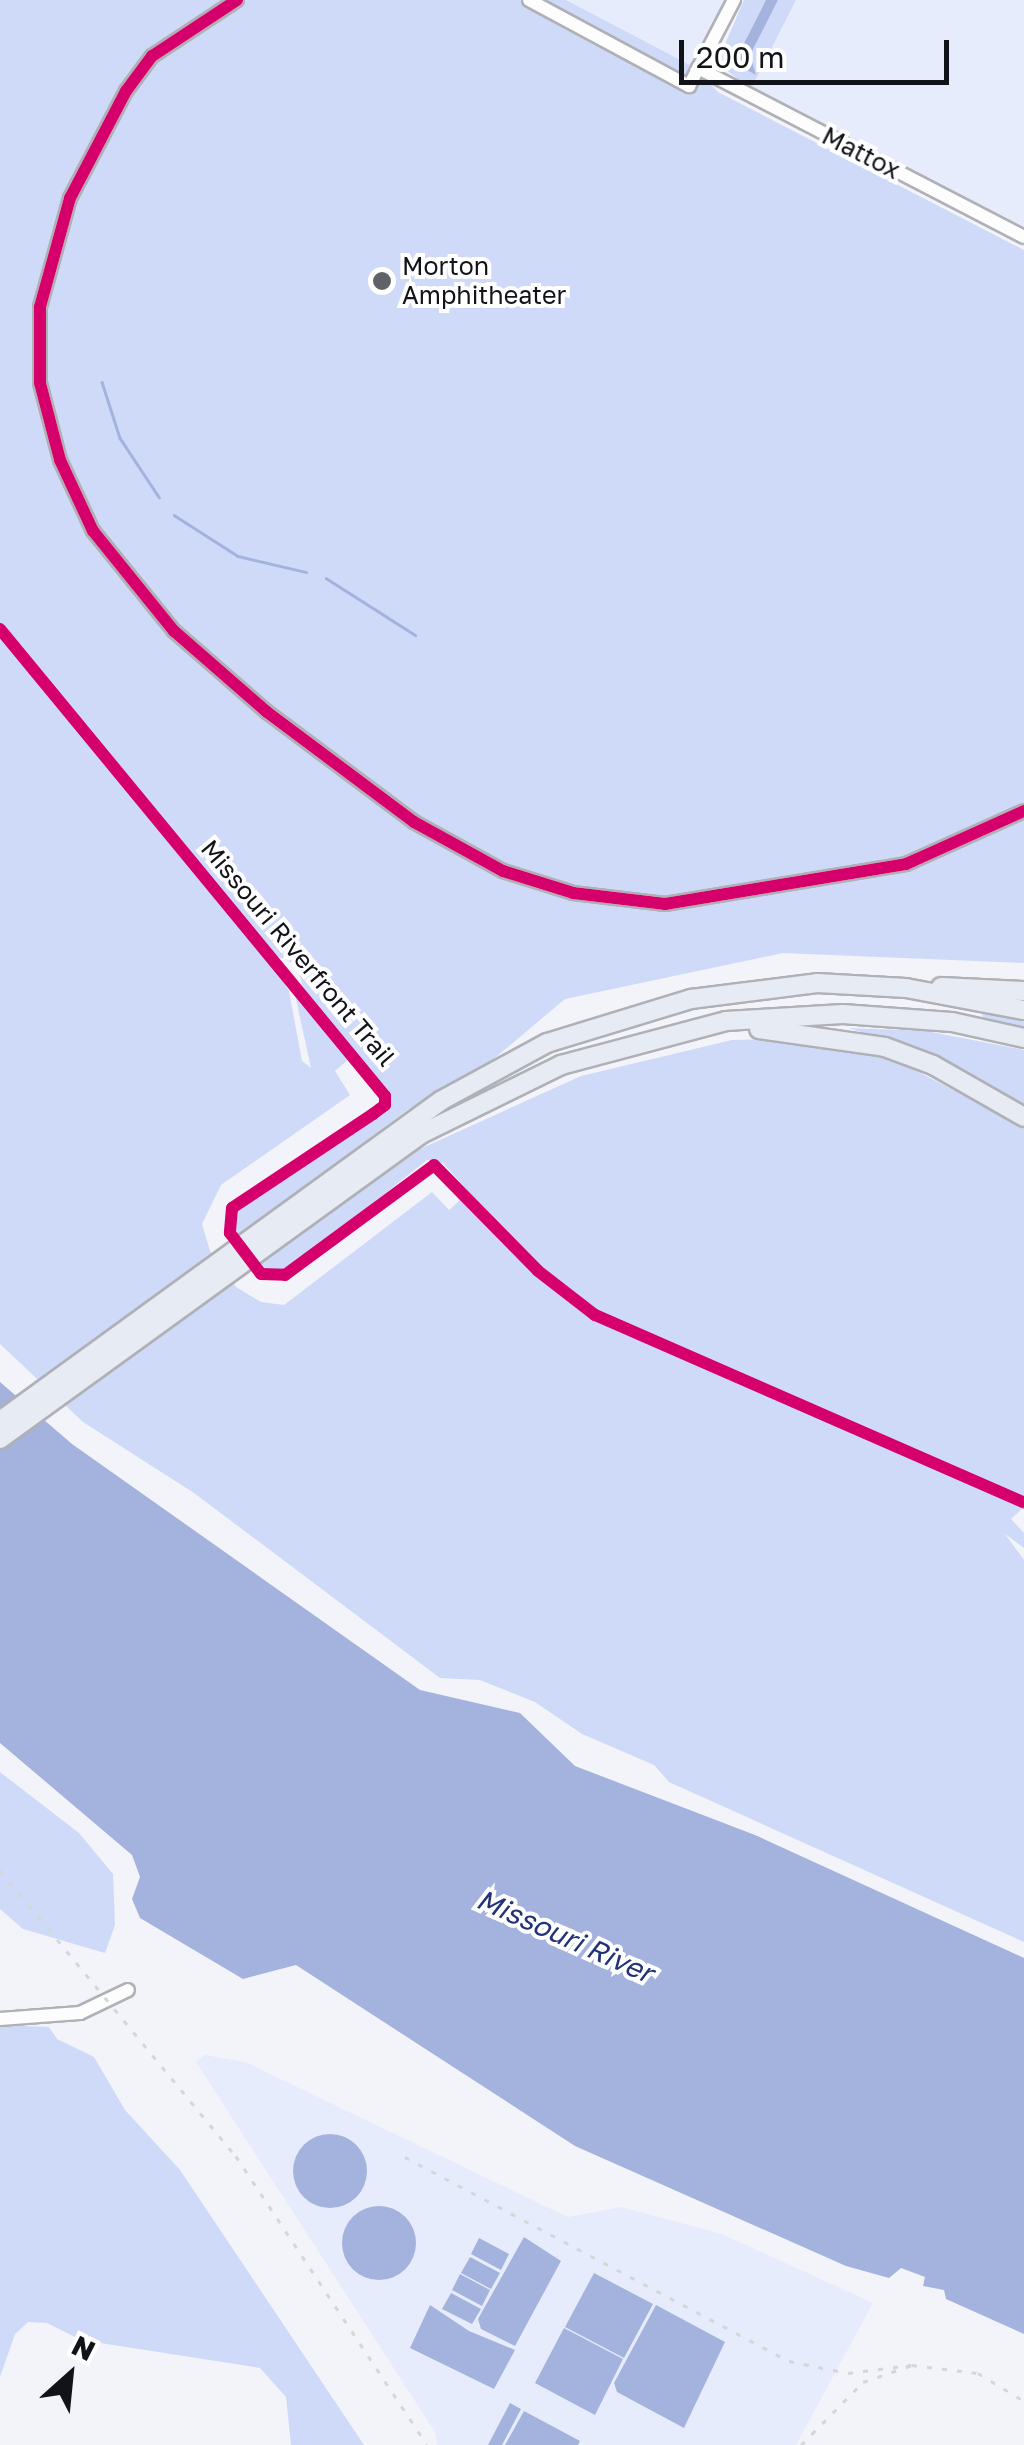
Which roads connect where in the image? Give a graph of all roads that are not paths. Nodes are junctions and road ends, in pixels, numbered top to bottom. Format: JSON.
{"nodes":[{"id":1,"x":237,"y":0,"type":"edge"},
{"id":2,"x":529,"y":0,"type":"edge"},
{"id":3,"x":734,"y":0,"type":"edge"},
{"id":4,"x":698,"y":68,"type":"junction"},
{"id":5,"x":1024,"y":237,"type":"edge"},
{"id":6,"x":1024,"y":811,"type":"edge"},
{"id":7,"x":906,"y":988,"type":"junction"},
{"id":8,"x":1024,"y":992,"type":"edge"},
{"id":9,"x":1024,"y":1010,"type":"edge"},
{"id":10,"x":689,"y":1027,"type":"junction"},
{"id":11,"x":1024,"y":1038,"type":"edge"},
{"id":12,"x":1024,"y":1116,"type":"edge"},
{"id":13,"x":255,"y":1246,"type":"junction"},
{"id":14,"x":0,"y":1421,"type":"edge"},
{"id":15,"x":0,"y":1439,"type":"edge"},
{"id":16,"x":128,"y":1990,"type":"dead end"},
{"id":17,"x":0,"y":2019,"type":"edge"}],
"edges":[{"from":1,"to":6,"type":"street"},
{"from":2,"to":4,"type":"street"},
{"from":3,"to":4,"type":"street"},
{"from":4,"to":5,"type":"street","name":"Mattox"},
{"from":7,"to":8,"type":"highway"},
{"from":7,"to":9,"type":"highway"},
{"from":7,"to":13,"type":"highway"},
{"from":10,"to":11,"type":"highway"},
{"from":10,"to":12,"type":"highway"},
{"from":10,"to":13,"type":"highway"},
{"from":13,"to":14,"type":"highway"},
{"from":13,"to":15,"type":"highway"},
{"from":16,"to":17,"type":"street"}]}
